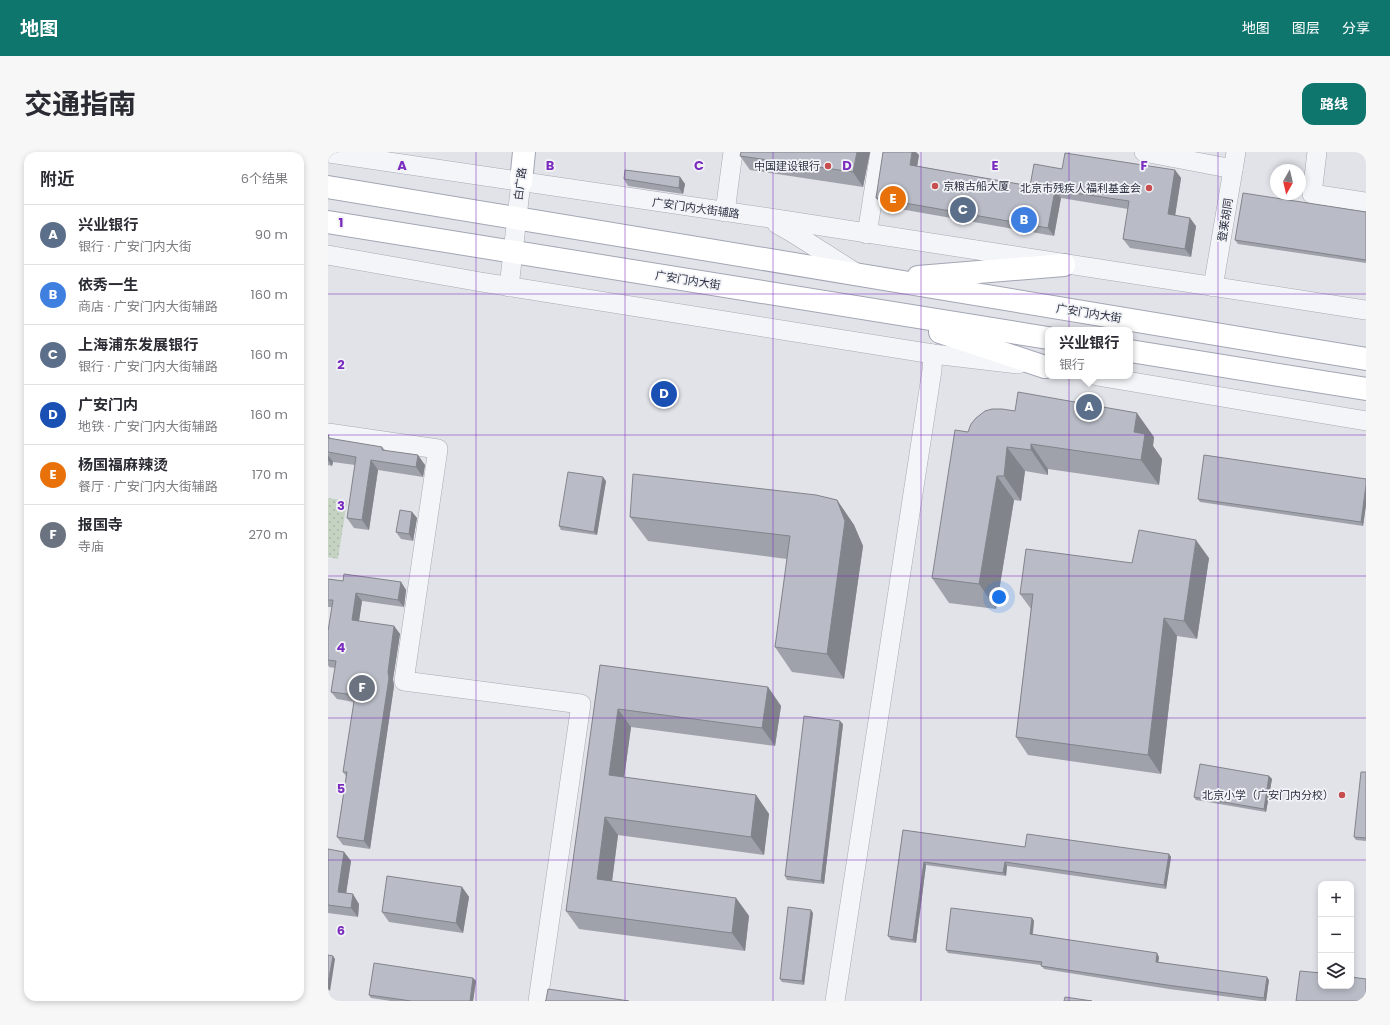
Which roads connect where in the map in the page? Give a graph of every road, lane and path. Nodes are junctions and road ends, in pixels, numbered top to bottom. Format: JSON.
{"nodes":[{"id":1,"x":524,"y":152,"type":"edge"},
{"id":2,"x":733,"y":152,"type":"edge"},
{"id":3,"x":880,"y":152,"type":"edge"},
{"id":4,"x":1144,"y":152,"type":"edge"},
{"id":5,"x":1317,"y":152,"type":"edge"},
{"id":6,"x":328,"y":153,"type":"edge"},
{"id":7,"x":1235,"y":160,"type":"edge"},
{"id":8,"x":520,"y":182,"type":"junction"},
{"id":9,"x":328,"y":187,"type":"edge"},
{"id":10,"x":1366,"y":202,"type":"edge"},
{"id":11,"x":725,"y":212,"type":"junction"},
{"id":12,"x":516,"y":217,"type":"junction"},
{"id":13,"x":763,"y":217,"type":"junction"},
{"id":14,"x":328,"y":222,"type":"edge"},
{"id":15,"x":867,"y":234,"type":"junction"},
{"id":16,"x":513,"y":252,"type":"junction"},
{"id":17,"x":328,"y":255,"type":"edge"},
{"id":18,"x":1064,"y":265,"type":"junction"},
{"id":19,"x":859,"y":275,"type":"junction"},
{"id":20,"x":885,"y":280,"type":"junction"},
{"id":21,"x":509,"y":287,"type":"junction"},
{"id":22,"x":1214,"y":287,"type":"junction"},
{"id":23,"x":1366,"y":310,"type":"edge"},
{"id":24,"x":882,"y":312,"type":"junction"},
{"id":25,"x":1045,"y":338,"type":"edge"},
{"id":26,"x":1133,"y":351,"type":"edge"},
{"id":27,"x":932,"y":354,"type":"junction"},
{"id":28,"x":1366,"y":359,"type":"edge"},
{"id":29,"x":1045,"y":367,"type":"edge"},
{"id":30,"x":1045,"y":368,"type":"edge"},
{"id":31,"x":1115,"y":379,"type":"edge"},
{"id":32,"x":1366,"y":389,"type":"edge"},
{"id":33,"x":1366,"y":421,"type":"edge"},
{"id":34,"x":328,"y":433,"type":"edge"},
{"id":35,"x":538,"y":1001,"type":"edge"},
{"id":36,"x":835,"y":1001,"type":"edge"}],
"edges":[{"from":1,"to":8,"type":"main road","name":"白广路"},
{"from":2,"to":11,"type":"street"},
{"from":3,"to":15,"type":"street"},
{"from":4,"to":7,"type":"street"},
{"from":5,"to":10,"type":"street"},
{"from":6,"to":8,"type":"street","name":"广安门内大街辅路"},
{"from":7,"to":22,"type":"street","name":"登莱胡同"},
{"from":8,"to":11,"type":"street","name":"广安门内大街辅路"},
{"from":8,"to":12,"type":"street","name":"白广路"},
{"from":9,"to":12,"type":"main road","name":"广安门内大街"},
{"from":11,"to":13,"type":"street","name":"广安门内大街辅路"},
{"from":12,"to":16,"type":"street","name":"白广路"},
{"from":12,"to":19,"type":"main road","name":"广安门内大街"},
{"from":13,"to":15,"type":"street","name":"广安门内大街辅路"},
{"from":13,"to":19,"type":"street","name":"广安门内大街"},
{"from":14,"to":16,"type":"main road","name":"广安门内大街"},
{"from":15,"to":18,"type":"street","name":"广安门内大街辅路"},
{"from":16,"to":21,"type":"street","name":"白广路"},
{"from":16,"to":24,"type":"main road","name":"广安门内大街"},
{"from":17,"to":21,"type":"street"},
{"from":18,"to":20,"type":"main road"},
{"from":18,"to":22,"type":"street"},
{"from":19,"to":20,"type":"main road","name":"广安门内大街"},
{"from":20,"to":28,"type":"main road","name":"广安门内大街"},
{"from":21,"to":27,"type":"street"},
{"from":22,"to":23,"type":"street"},
{"from":24,"to":25,"type":"main road","name":"广安门内大街"},
{"from":24,"to":29,"type":"main road"},
{"from":26,"to":32,"type":"main road"},
{"from":27,"to":30,"type":"street"},
{"from":27,"to":36,"type":"street"},
{"from":31,"to":33,"type":"street"},
{"from":34,"to":35,"type":"street"}]}
